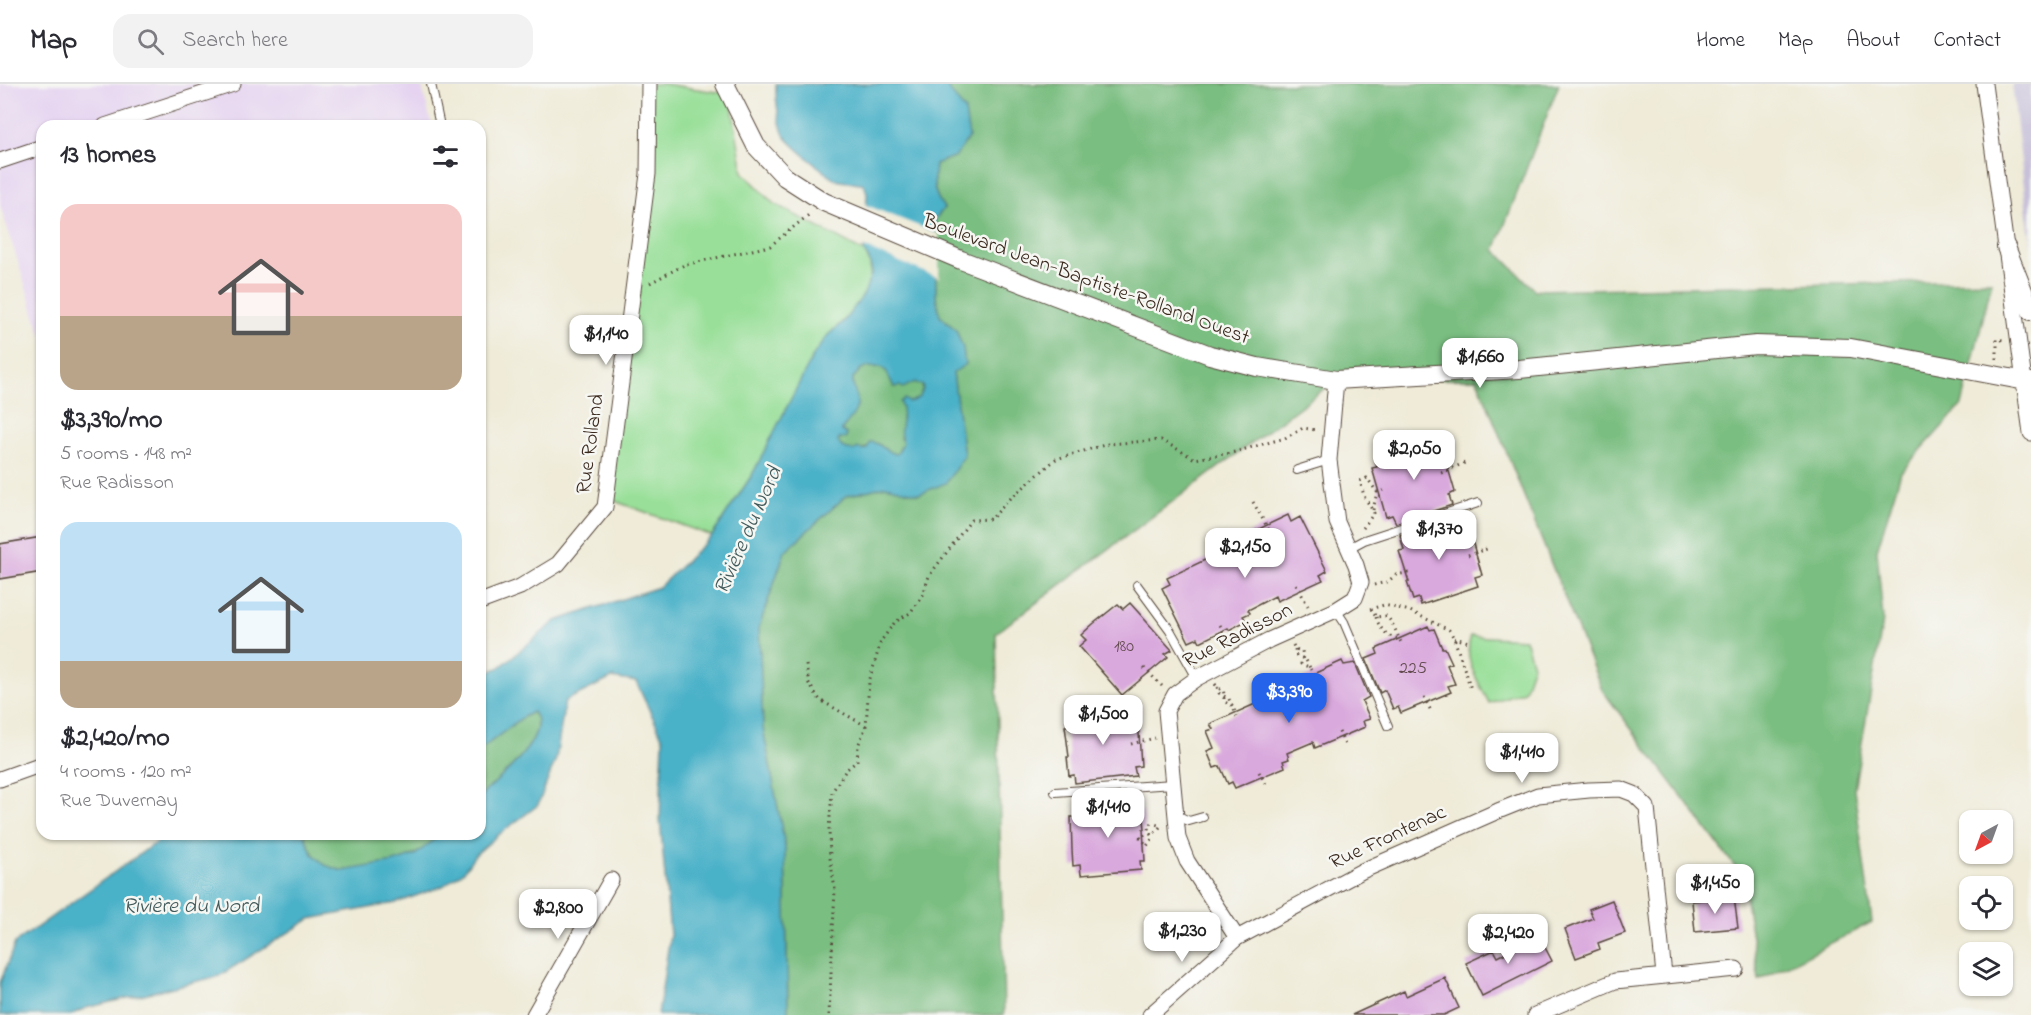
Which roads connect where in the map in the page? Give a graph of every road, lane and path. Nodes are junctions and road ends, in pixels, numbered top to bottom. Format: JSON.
{"nodes":[{"id":1,"x":233,"y":84,"type":"edge"},
{"id":2,"x":431,"y":84,"type":"edge"},
{"id":3,"x":649,"y":84,"type":"edge"},
{"id":4,"x":725,"y":84,"type":"edge"},
{"id":5,"x":1984,"y":84,"type":"edge"},
{"id":6,"x":123,"y":120,"type":"edge"},
{"id":7,"x":439,"y":120,"type":"edge"},
{"id":8,"x":36,"y":149,"type":"edge"},
{"id":9,"x":0,"y":161,"type":"edge"},
{"id":10,"x":824,"y":202,"type":"junction"},
{"id":11,"x":2006,"y":248,"type":"junction"},
{"id":12,"x":633,"y":292,"type":"junction"},
{"id":13,"x":2031,"y":310,"type":"edge"},
{"id":14,"x":1336,"y":380,"type":"junction"},
{"id":15,"x":2027,"y":381,"type":"edge"},
{"id":16,"x":1332,"y":431,"type":"junction"},
{"id":17,"x":2031,"y":433,"type":"edge"},
{"id":18,"x":1329,"y":459,"type":"junction"},
{"id":19,"x":1467,"y":462,"type":"dead end"},
{"id":20,"x":1297,"y":470,"type":"dead end"},
{"id":21,"x":1441,"y":472,"type":"dead end"},
{"id":22,"x":1386,"y":489,"type":"dead end"},
{"id":23,"x":1377,"y":492,"type":"junction"},
{"id":24,"x":1253,"y":502,"type":"dead end"},
{"id":25,"x":1478,"y":503,"type":"dead end"},
{"id":26,"x":1373,"y":510,"type":"junction"},
{"id":27,"x":1270,"y":532,"type":"dead end"},
{"id":28,"x":1364,"y":540,"type":"junction"},
{"id":29,"x":1349,"y":548,"type":"junction"},
{"id":30,"x":1490,"y":548,"type":"dead end"},
{"id":31,"x":1468,"y":555,"type":"dead end"},
{"id":32,"x":1413,"y":572,"type":"dead end"},
{"id":33,"x":1361,"y":582,"type":"junction"},
{"id":34,"x":1296,"y":584,"type":"dead end"},
{"id":35,"x":1137,"y":585,"type":"dead end"},
{"id":36,"x":1355,"y":598,"type":"junction"},
{"id":37,"x":486,"y":600,"type":"edge"},
{"id":38,"x":1370,"y":609,"type":"junction"},
{"id":39,"x":1336,"y":610,"type":"junction"},
{"id":40,"x":1376,"y":617,"type":"junction"},
{"id":41,"x":1316,"y":619,"type":"junction"},
{"id":42,"x":1220,"y":625,"type":"dead end"},
{"id":43,"x":1286,"y":633,"type":"junction"},
{"id":44,"x":1454,"y":638,"type":"junction"},
{"id":45,"x":1400,"y":639,"type":"junction"},
{"id":46,"x":1469,"y":642,"type":"dead end"},
{"id":47,"x":1402,"y":644,"type":"dead end"},
{"id":48,"x":1238,"y":657,"type":"junction"},
{"id":49,"x":806,"y":665,"type":"dead end"},
{"id":50,"x":1143,"y":668,"type":"dead end"},
{"id":51,"x":1310,"y":669,"type":"dead end"},
{"id":52,"x":1203,"y":675,"type":"junction"},
{"id":53,"x":1471,"y":689,"type":"dead end"},
{"id":54,"x":1175,"y":694,"type":"junction"},
{"id":55,"x":1424,"y":697,"type":"dead end"},
{"id":56,"x":1431,"y":711,"type":"dead end"},
{"id":57,"x":1238,"y":719,"type":"dead end"},
{"id":58,"x":866,"y":726,"type":"junction"},
{"id":59,"x":1388,"y":726,"type":"dead end"},
{"id":60,"x":1339,"y":732,"type":"dead end"},
{"id":61,"x":1169,"y":738,"type":"junction"},
{"id":62,"x":1131,"y":744,"type":"dead end"},
{"id":63,"x":1345,"y":745,"type":"dead end"},
{"id":64,"x":36,"y":766,"type":"edge"},
{"id":65,"x":1259,"y":772,"type":"dead end"},
{"id":66,"x":0,"y":780,"type":"edge"},
{"id":67,"x":1173,"y":784,"type":"junction"},
{"id":68,"x":1267,"y":786,"type":"dead end"},
{"id":69,"x":1055,"y":792,"type":"dead end"},
{"id":70,"x":1203,"y":817,"type":"dead end"},
{"id":71,"x":1176,"y":820,"type":"junction"},
{"id":72,"x":1161,"y":826,"type":"junction"},
{"id":73,"x":1151,"y":835,"type":"junction"},
{"id":74,"x":611,"y":880,"type":"dead end"},
{"id":75,"x":1237,"y":938,"type":"junction"},
{"id":76,"x":1736,"y":969,"type":"dead end"},
{"id":77,"x":1664,"y":975,"type":"junction"},
{"id":78,"x":534,"y":1015,"type":"edge"},
{"id":79,"x":829,"y":1015,"type":"edge"},
{"id":80,"x":1150,"y":1015,"type":"edge"},
{"id":81,"x":1536,"y":1015,"type":"edge"}],
"edges":[{"from":1,"to":6,"type":"street"},
{"from":2,"to":7,"type":"lane"},
{"from":3,"to":12,"type":"street","name":"Rue Rolland"},
{"from":4,"to":10,"type":"street","name":"Boulevard Jean-Baptiste-Rolland Ouest"},
{"from":5,"to":11,"type":"street"},
{"from":8,"to":9,"type":"street"},
{"from":10,"to":12,"type":"path"},
{"from":10,"to":14,"type":"street","name":"Boulevard Jean-Baptiste-Rolland Ouest"},
{"from":11,"to":13,"type":"street"},
{"from":11,"to":15,"type":"street"},
{"from":12,"to":37,"type":"street","name":"Rue Rolland"},
{"from":14,"to":15,"type":"street","name":"Boulevard Jean-Baptiste-Rolland Ouest"},
{"from":14,"to":16,"type":"street"},
{"from":15,"to":17,"type":"street"},
{"from":16,"to":18,"type":"street"},
{"from":16,"to":58,"type":"path"},
{"from":18,"to":20,"type":"lane"},
{"from":18,"to":29,"type":"street"},
{"from":19,"to":21,"type":"path"},
{"from":22,"to":23,"type":"path"},
{"from":23,"to":26,"type":"path"},
{"from":23,"to":26,"type":"path"},
{"from":24,"to":27,"type":"path"},
{"from":25,"to":28,"type":"lane"},
{"from":26,"to":28,"type":"path"},
{"from":28,"to":29,"type":"lane"},
{"from":29,"to":33,"type":"street"},
{"from":30,"to":31,"type":"path"},
{"from":32,"to":33,"type":"path"},
{"from":33,"to":36,"type":"street"},
{"from":34,"to":41,"type":"path"},
{"from":35,"to":52,"type":"lane"},
{"from":36,"to":38,"type":"path"},
{"from":36,"to":39,"type":"street","name":"Rue Radisson"},
{"from":38,"to":40,"type":"path"},
{"from":38,"to":44,"type":"path"},
{"from":39,"to":41,"type":"street","name":"Rue Radisson"},
{"from":39,"to":59,"type":"lane"},
{"from":40,"to":45,"type":"path"},
{"from":40,"to":45,"type":"path"},
{"from":41,"to":43,"type":"street","name":"Rue Radisson"},
{"from":42,"to":48,"type":"path"},
{"from":43,"to":48,"type":"street","name":"Rue Radisson"},
{"from":43,"to":51,"type":"path"},
{"from":44,"to":46,"type":"path"},
{"from":44,"to":53,"type":"path"},
{"from":45,"to":47,"type":"path"},
{"from":48,"to":52,"type":"street","name":"Rue Radisson"},
{"from":49,"to":58,"type":"path"},
{"from":50,"to":54,"type":"path"},
{"from":52,"to":54,"type":"street","name":"Rue Radisson"},
{"from":52,"to":57,"type":"path"},
{"from":54,"to":61,"type":"street","name":"Rue Radisson"},
{"from":55,"to":56,"type":"path"},
{"from":58,"to":79,"type":"path"},
{"from":60,"to":63,"type":"path"},
{"from":61,"to":62,"type":"path"},
{"from":61,"to":67,"type":"street","name":"Rue Radisson"},
{"from":64,"to":66,"type":"street"},
{"from":65,"to":68,"type":"path"},
{"from":67,"to":69,"type":"lane"},
{"from":67,"to":71,"type":"street","name":"Rue Radisson"},
{"from":70,"to":71,"type":"lane"},
{"from":71,"to":72,"type":"path"},
{"from":71,"to":75,"type":"street","name":"Rue Radisson"},
{"from":72,"to":73,"type":"path"},
{"from":72,"to":73,"type":"path"},
{"from":73,"to":73,"type":"path"},
{"from":74,"to":78,"type":"street"},
{"from":75,"to":77,"type":"street","name":"Rue Frontenac"},
{"from":75,"to":80,"type":"street","name":"Rue Frontenac"},
{"from":76,"to":77,"type":"street"},
{"from":77,"to":81,"type":"street"}]}
